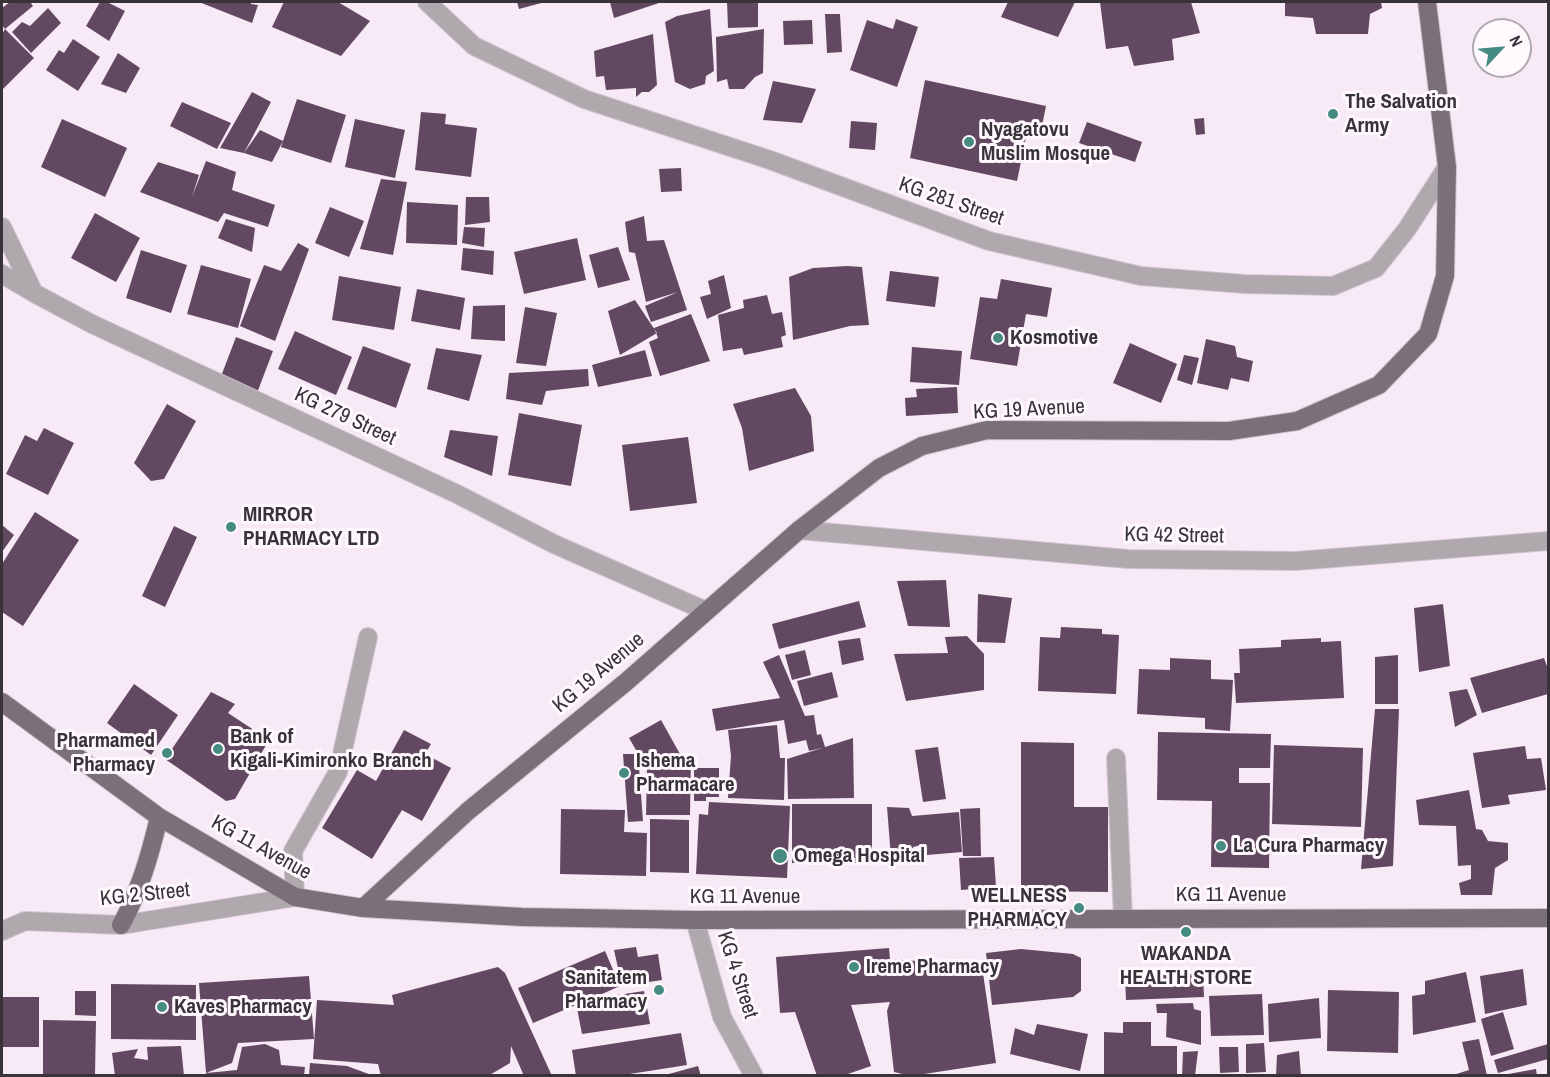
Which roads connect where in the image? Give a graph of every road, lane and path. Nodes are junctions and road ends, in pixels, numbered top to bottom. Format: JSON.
{"nodes":[{"id":1,"x":427,"y":2,"type":"edge"},
{"id":2,"x":1427,"y":2,"type":"edge"},
{"id":3,"x":1447,"y":167,"type":"junction"},
{"id":4,"x":2,"y":226,"type":"edge"},
{"id":5,"x":2,"y":274,"type":"edge"},
{"id":6,"x":34,"y":293,"type":"junction"},
{"id":7,"x":799,"y":530,"type":"junction"},
{"id":8,"x":1548,"y":541,"type":"edge"},
{"id":9,"x":706,"y":611,"type":"junction"},
{"id":10,"x":368,"y":637,"type":"dead end"},
{"id":11,"x":2,"y":702,"type":"edge"},
{"id":12,"x":1116,"y":758,"type":"dead end"},
{"id":13,"x":159,"y":817,"type":"junction"},
{"id":14,"x":295,"y":897,"type":"junction"},
{"id":15,"x":363,"y":908,"type":"junction"},
{"id":16,"x":1123,"y":918,"type":"junction"},
{"id":17,"x":1548,"y":918,"type":"edge"},
{"id":18,"x":695,"y":920,"type":"junction"},
{"id":19,"x":121,"y":925,"type":"junction"},
{"id":20,"x":2,"y":931,"type":"edge"},
{"id":21,"x":754,"y":1076,"type":"edge"}],
"edges":[{"from":1,"to":3,"type":"street","name":"KG 281 Street"},
{"from":2,"to":3,"type":"main road","name":"KG 19 Avenue"},
{"from":3,"to":7,"type":"main road","name":"KG 19 Avenue"},
{"from":4,"to":6,"type":"street"},
{"from":5,"to":6,"type":"street","name":"KG 279 Street"},
{"from":6,"to":9,"type":"street","name":"KG 279 Street"},
{"from":7,"to":8,"type":"street","name":"KG 42 Street"},
{"from":7,"to":9,"type":"main road","name":"KG 19 Avenue"},
{"from":9,"to":15,"type":"main road","name":"KG 19 Avenue"},
{"from":10,"to":14,"type":"street"},
{"from":11,"to":13,"type":"main road","name":"KG 11 Avenue"},
{"from":12,"to":16,"type":"street"},
{"from":13,"to":14,"type":"main road","name":"KG 11 Avenue"},
{"from":13,"to":19,"type":"main road"},
{"from":14,"to":15,"type":"main road","name":"KG 11 Avenue"},
{"from":14,"to":19,"type":"street","name":"KG 2 Street"},
{"from":15,"to":18,"type":"main road","name":"KG 11 Avenue"},
{"from":16,"to":17,"type":"main road","name":"KG 11 Avenue"},
{"from":16,"to":18,"type":"main road","name":"KG 11 Avenue"},
{"from":18,"to":21,"type":"street","name":"KG 4 Street"},
{"from":19,"to":20,"type":"street","name":"KG 2 Street"}]}
